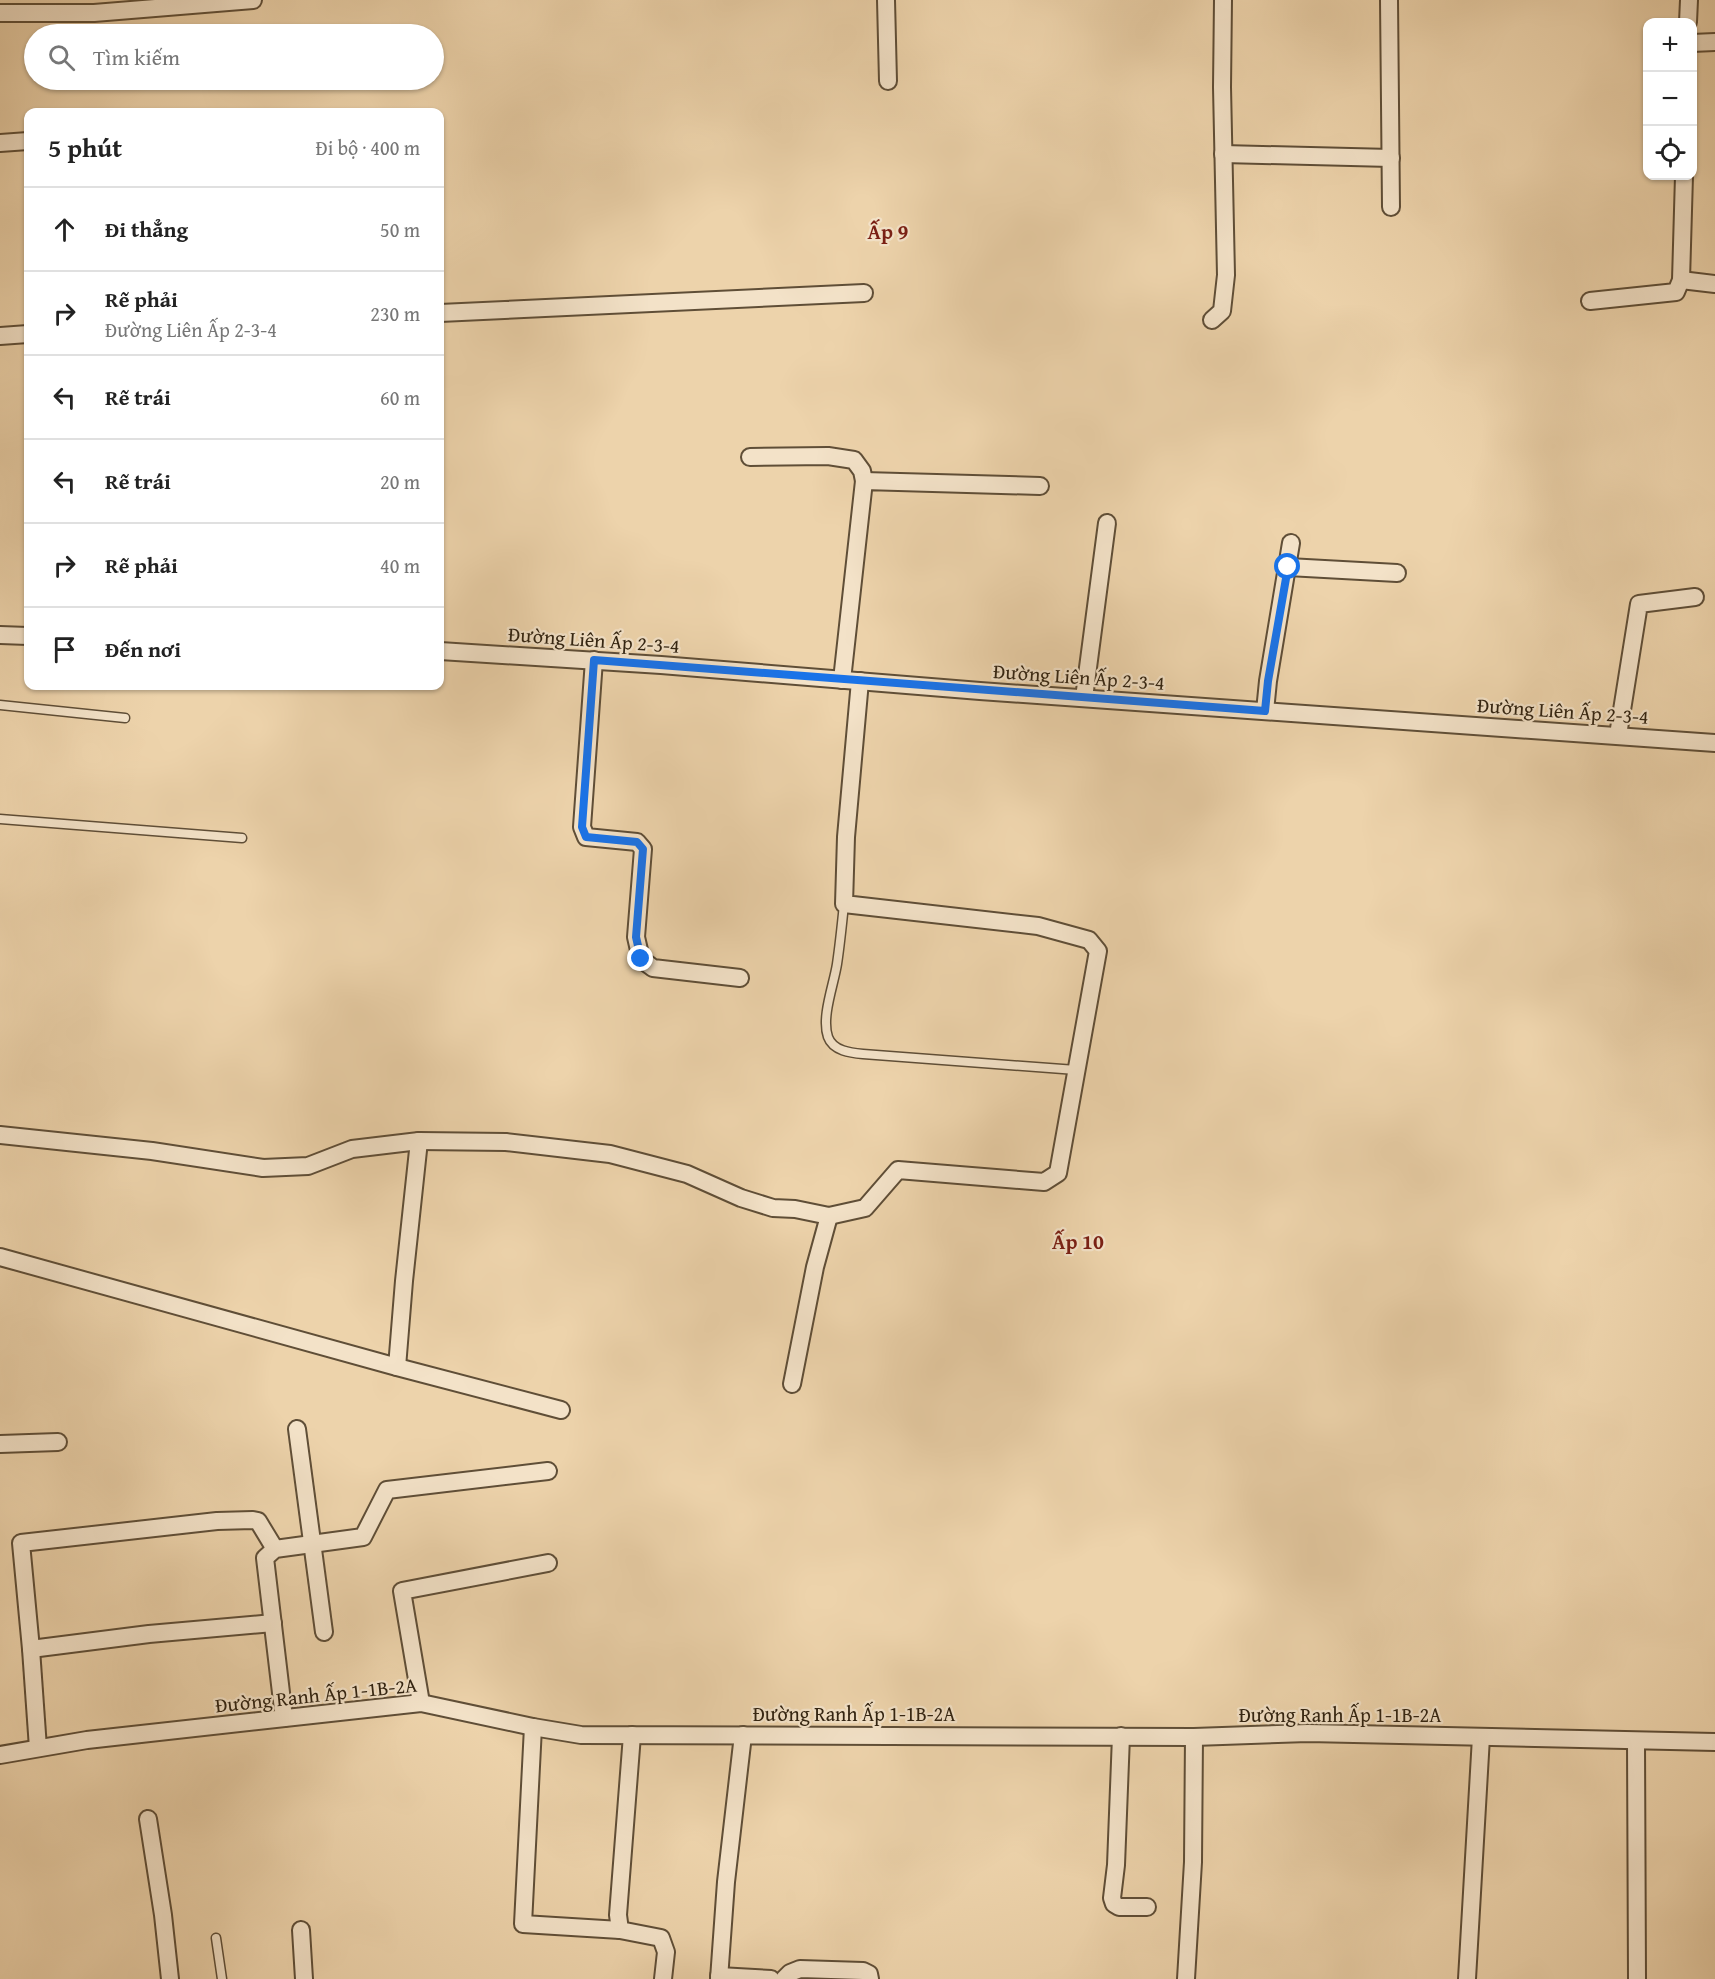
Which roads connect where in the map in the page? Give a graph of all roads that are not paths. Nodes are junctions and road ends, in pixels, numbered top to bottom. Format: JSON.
{"nodes":[{"id":1,"x":253,"y":0,"type":"edge"},
{"id":2,"x":886,"y":0,"type":"edge"},
{"id":3,"x":1223,"y":0,"type":"edge"},
{"id":4,"x":1389,"y":0,"type":"edge"},
{"id":5,"x":1689,"y":0,"type":"edge"},
{"id":6,"x":94,"y":6,"type":"edge"},
{"id":7,"x":0,"y":13,"type":"edge"},
{"id":8,"x":1688,"y":18,"type":"edge"},
{"id":9,"x":1715,"y":42,"type":"edge"},
{"id":10,"x":1697,"y":43,"type":"edge"},
{"id":11,"x":888,"y":81,"type":"dead end"},
{"id":12,"x":24,"y":141,"type":"edge"},
{"id":13,"x":0,"y":143,"type":"edge"},
{"id":14,"x":1223,"y":154,"type":"junction"},
{"id":15,"x":1390,"y":158,"type":"junction"},
{"id":16,"x":1684,"y":180,"type":"edge"},
{"id":17,"x":1391,"y":207,"type":"dead end"},
{"id":18,"x":1681,"y":280,"type":"junction"},
{"id":19,"x":1715,"y":284,"type":"edge"},
{"id":20,"x":864,"y":293,"type":"dead end"},
{"id":21,"x":1590,"y":301,"type":"dead end"},
{"id":22,"x":444,"y":313,"type":"edge"},
{"id":23,"x":1212,"y":320,"type":"dead end"},
{"id":24,"x":24,"y":334,"type":"edge"},
{"id":25,"x":0,"y":336,"type":"edge"},
{"id":26,"x":750,"y":457,"type":"dead end"},
{"id":27,"x":864,"y":481,"type":"junction"},
{"id":28,"x":1040,"y":486,"type":"dead end"},
{"id":29,"x":1107,"y":523,"type":"dead end"},
{"id":30,"x":1292,"y":543,"type":"dead end"},
{"id":31,"x":1288,"y":567,"type":"junction"},
{"id":32,"x":1397,"y":573,"type":"dead end"},
{"id":33,"x":1695,"y":597,"type":"dead end"},
{"id":34,"x":0,"y":635,"type":"edge"},
{"id":35,"x":24,"y":636,"type":"edge"},
{"id":36,"x":444,"y":651,"type":"edge"},
{"id":37,"x":594,"y":660,"type":"junction"},
{"id":38,"x":842,"y":680,"type":"junction"},
{"id":39,"x":860,"y":681,"type":"junction"},
{"id":40,"x":1084,"y":698,"type":"junction"},
{"id":41,"x":0,"y":705,"type":"edge"},
{"id":42,"x":1265,"y":711,"type":"junction"},
{"id":43,"x":125,"y":718,"type":"dead end"},
{"id":44,"x":1618,"y":735,"type":"junction"},
{"id":45,"x":1715,"y":743,"type":"edge"},
{"id":46,"x":0,"y":819,"type":"edge"},
{"id":47,"x":242,"y":838,"type":"dead end"},
{"id":48,"x":844,"y":904,"type":"junction"},
{"id":49,"x":740,"y":978,"type":"dead end"},
{"id":50,"x":1076,"y":1070,"type":"junction"},
{"id":51,"x":0,"y":1136,"type":"edge"},
{"id":52,"x":419,"y":1141,"type":"junction"},
{"id":53,"x":829,"y":1216,"type":"junction"},
{"id":54,"x":0,"y":1257,"type":"edge"},
{"id":55,"x":397,"y":1368,"type":"junction"},
{"id":56,"x":792,"y":1384,"type":"dead end"},
{"id":57,"x":561,"y":1410,"type":"dead end"},
{"id":58,"x":297,"y":1429,"type":"dead end"},
{"id":59,"x":58,"y":1442,"type":"dead end"},
{"id":60,"x":0,"y":1444,"type":"edge"},
{"id":61,"x":548,"y":1471,"type":"dead end"},
{"id":62,"x":312,"y":1543,"type":"junction"},
{"id":63,"x":275,"y":1549,"type":"junction"},
{"id":64,"x":549,"y":1563,"type":"dead end"},
{"id":65,"x":273,"y":1623,"type":"junction"},
{"id":66,"x":324,"y":1632,"type":"dead end"},
{"id":67,"x":31,"y":1649,"type":"junction"},
{"id":68,"x":421,"y":1703,"type":"junction"},
{"id":69,"x":284,"y":1718,"type":"junction"},
{"id":70,"x":533,"y":1727,"type":"junction"},
{"id":71,"x":632,"y":1735,"type":"junction"},
{"id":72,"x":743,"y":1735,"type":"junction"},
{"id":73,"x":1121,"y":1736,"type":"junction"},
{"id":74,"x":1194,"y":1737,"type":"junction"},
{"id":75,"x":1481,"y":1737,"type":"junction"},
{"id":76,"x":1636,"y":1741,"type":"junction"},
{"id":77,"x":1715,"y":1742,"type":"edge"},
{"id":78,"x":38,"y":1748,"type":"junction"},
{"id":79,"x":0,"y":1755,"type":"edge"},
{"id":80,"x":148,"y":1819,"type":"dead end"},
{"id":81,"x":1147,"y":1907,"type":"dead end"},
{"id":82,"x":301,"y":1930,"type":"dead end"},
{"id":83,"x":620,"y":1930,"type":"junction"},
{"id":84,"x":216,"y":1938,"type":"dead end"},
{"id":85,"x":719,"y":1977,"type":"edge"},
{"id":86,"x":170,"y":1979,"type":"edge"},
{"id":87,"x":222,"y":1979,"type":"edge"},
{"id":88,"x":304,"y":1979,"type":"edge"},
{"id":89,"x":663,"y":1979,"type":"edge"},
{"id":90,"x":771,"y":1979,"type":"edge"},
{"id":91,"x":784,"y":1979,"type":"edge"},
{"id":92,"x":870,"y":1979,"type":"edge"},
{"id":93,"x":1186,"y":1979,"type":"edge"},
{"id":94,"x":1467,"y":1979,"type":"edge"},
{"id":95,"x":1637,"y":1979,"type":"edge"}],
"edges":[{"from":1,"to":6,"type":"street"},
{"from":2,"to":11,"type":"street"},
{"from":3,"to":14,"type":"street"},
{"from":4,"to":15,"type":"street"},
{"from":5,"to":8,"type":"street"},
{"from":6,"to":7,"type":"street"},
{"from":9,"to":10,"type":"street"},
{"from":12,"to":13,"type":"street"},
{"from":14,"to":15,"type":"street"},
{"from":14,"to":23,"type":"street"},
{"from":15,"to":17,"type":"street"},
{"from":16,"to":18,"type":"street"},
{"from":18,"to":19,"type":"street"},
{"from":18,"to":21,"type":"street"},
{"from":20,"to":22,"type":"street"},
{"from":24,"to":25,"type":"street"},
{"from":26,"to":27,"type":"street"},
{"from":27,"to":28,"type":"street"},
{"from":27,"to":38,"type":"street"},
{"from":29,"to":40,"type":"street"},
{"from":30,"to":31,"type":"street"},
{"from":31,"to":32,"type":"street"},
{"from":31,"to":42,"type":"street"},
{"from":33,"to":44,"type":"street"},
{"from":34,"to":35,"type":"street"},
{"from":36,"to":37,"type":"street","name":"Đường Liên Ấp 2-3-4"},
{"from":37,"to":38,"type":"street","name":"Đường Liên Ấp 2-3-4"},
{"from":37,"to":49,"type":"street"},
{"from":38,"to":39,"type":"street","name":"Đường Liên Ấp 2-3-4"},
{"from":39,"to":40,"type":"street","name":"Đường Liên Ấp 2-3-4"},
{"from":39,"to":48,"type":"street"},
{"from":40,"to":42,"type":"street","name":"Đường Liên Ấp 2-3-4"},
{"from":41,"to":43,"type":"lane"},
{"from":42,"to":44,"type":"street","name":"Đường Liên Ấp 2-3-4"},
{"from":44,"to":45,"type":"street","name":"Đường Liên Ấp 2-3-4"},
{"from":46,"to":47,"type":"lane"},
{"from":48,"to":50,"type":"street"},
{"from":48,"to":50,"type":"lane"},
{"from":50,"to":53,"type":"street"},
{"from":51,"to":52,"type":"street"},
{"from":52,"to":53,"type":"street"},
{"from":52,"to":55,"type":"street"},
{"from":53,"to":56,"type":"street"},
{"from":54,"to":55,"type":"street"},
{"from":55,"to":57,"type":"street"},
{"from":58,"to":62,"type":"street"},
{"from":59,"to":60,"type":"street"},
{"from":61,"to":62,"type":"street"},
{"from":62,"to":63,"type":"street"},
{"from":62,"to":66,"type":"street"},
{"from":63,"to":65,"type":"street"},
{"from":63,"to":67,"type":"street"},
{"from":64,"to":68,"type":"street"},
{"from":65,"to":67,"type":"street"},
{"from":65,"to":69,"type":"street"},
{"from":67,"to":78,"type":"street"},
{"from":68,"to":69,"type":"street","name":"Đường Ranh Ấp 1-1B-2A"},
{"from":68,"to":70,"type":"street","name":"Đường Ranh Ấp 1-1B-2A"},
{"from":69,"to":78,"type":"street","name":"Đường Ranh Ấp 1-1B-2A"},
{"from":70,"to":71,"type":"street","name":"Đường Ranh Ấp 1-1B-2A"},
{"from":70,"to":83,"type":"street"},
{"from":71,"to":72,"type":"street","name":"Đường Ranh Ấp 1-1B-2A"},
{"from":71,"to":83,"type":"street"},
{"from":72,"to":73,"type":"street","name":"Đường Ranh Ấp 1-1B-2A"},
{"from":72,"to":85,"type":"street"},
{"from":73,"to":74,"type":"street","name":"Đường Ranh Ấp 1-1B-2A"},
{"from":73,"to":81,"type":"street"},
{"from":74,"to":75,"type":"street","name":"Đường Ranh Ấp 1-1B-2A"},
{"from":74,"to":93,"type":"street"},
{"from":75,"to":76,"type":"street","name":"Đường Ranh Ấp 1-1B-2A"},
{"from":75,"to":94,"type":"street"},
{"from":76,"to":77,"type":"street","name":"Đường Ranh Ấp 1-1B-2A"},
{"from":76,"to":95,"type":"street"},
{"from":78,"to":79,"type":"street","name":"Đường Ranh Ấp 1-1B-2A"},
{"from":80,"to":86,"type":"street"},
{"from":82,"to":88,"type":"street"},
{"from":83,"to":89,"type":"street"},
{"from":84,"to":87,"type":"lane"},
{"from":85,"to":90,"type":"street"},
{"from":91,"to":92,"type":"street"}]}
